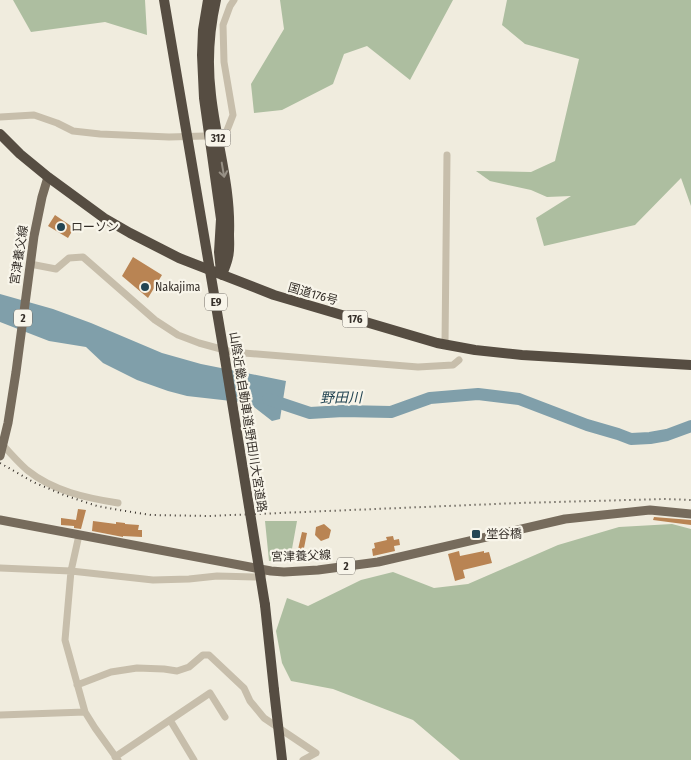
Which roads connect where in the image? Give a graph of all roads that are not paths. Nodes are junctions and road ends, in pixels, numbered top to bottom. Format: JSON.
{"nodes":[{"id":1,"x":164,"y":0,"type":"edge"},
{"id":2,"x":208,"y":0,"type":"edge"},
{"id":3,"x":216,"y":0,"type":"edge"},
{"id":4,"x":234,"y":0,"type":"edge"},
{"id":5,"x":0,"y":117,"type":"edge"},
{"id":6,"x":0,"y":134,"type":"edge"},
{"id":7,"x":205,"y":136,"type":"dead end"},
{"id":8,"x":221,"y":138,"type":"dead end"},
{"id":9,"x":447,"y":155,"type":"dead end"},
{"id":10,"x":48,"y":177,"type":"junction"},
{"id":11,"x":29,"y":267,"type":"junction"},
{"id":12,"x":222,"y":275,"type":"junction"},
{"id":13,"x":445,"y":345,"type":"junction"},
{"id":14,"x":460,"y":360,"type":"dead end"},
{"id":15,"x":691,"y":365,"type":"edge"},
{"id":16,"x":2,"y":444,"type":"junction"},
{"id":17,"x":0,"y":456,"type":"edge"},
{"id":18,"x":118,"y":503,"type":"dead end"},
{"id":19,"x":691,"y":514,"type":"edge"},
{"id":20,"x":0,"y":520,"type":"edge"},
{"id":21,"x":79,"y":535,"type":"junction"},
{"id":22,"x":0,"y":568,"type":"edge"},
{"id":23,"x":71,"y":571,"type":"junction"},
{"id":24,"x":271,"y":571,"type":"junction"},
{"id":25,"x":77,"y":685,"type":"junction"},
{"id":26,"x":85,"y":712,"type":"junction"},
{"id":27,"x":0,"y":715,"type":"edge"},
{"id":28,"x":225,"y":717,"type":"dead end"},
{"id":29,"x":170,"y":720,"type":"junction"},
{"id":30,"x":117,"y":758,"type":"edge"},
{"id":31,"x":194,"y":760,"type":"edge"},
{"id":32,"x":282,"y":760,"type":"edge"},
{"id":33,"x":303,"y":760,"type":"edge"}],
"edges":[{"from":1,"to":32,"type":"highway","name":"山陰近畿自動車道;野田川大宮道路","number":"E9","bridge":true},
{"from":2,"to":12,"type":"highway","number":"312"},
{"from":3,"to":12,"type":"highway","number":"312","one_way":true},
{"from":4,"to":8,"type":"street"},
{"from":5,"to":7,"type":"street"},
{"from":6,"to":10,"type":"highway","name":"国道176号","number":"176"},
{"from":9,"to":13,"type":"street"},
{"from":10,"to":11,"type":"main road","name":"宮津養父線","number":"2"},
{"from":10,"to":12,"type":"highway","name":"国道176号","number":"176"},
{"from":11,"to":14,"type":"street"},
{"from":11,"to":16,"type":"main road","name":"宮津養父線","number":"2"},
{"from":12,"to":13,"type":"highway","name":"国道176号","number":"176"},
{"from":13,"to":15,"type":"highway","name":"国道176号","number":"176"},
{"from":16,"to":17,"type":"main road","name":"宮津養父線","number":"2"},
{"from":16,"to":18,"type":"street"},
{"from":19,"to":24,"type":"main road","name":"宮津養父線","number":"2"},
{"from":20,"to":21,"type":"main road","name":"宮津養父線","number":"2"},
{"from":21,"to":23,"type":"street"},
{"from":21,"to":24,"type":"main road","name":"宮津養父線","number":"2"},
{"from":22,"to":23,"type":"street"},
{"from":23,"to":24,"type":"street"},
{"from":23,"to":25,"type":"street"},
{"from":25,"to":26,"type":"street"},
{"from":25,"to":33,"type":"street"},
{"from":26,"to":27,"type":"street"},
{"from":26,"to":30,"type":"street"},
{"from":28,"to":29,"type":"street"},
{"from":29,"to":30,"type":"street"},
{"from":29,"to":31,"type":"street"}]}
